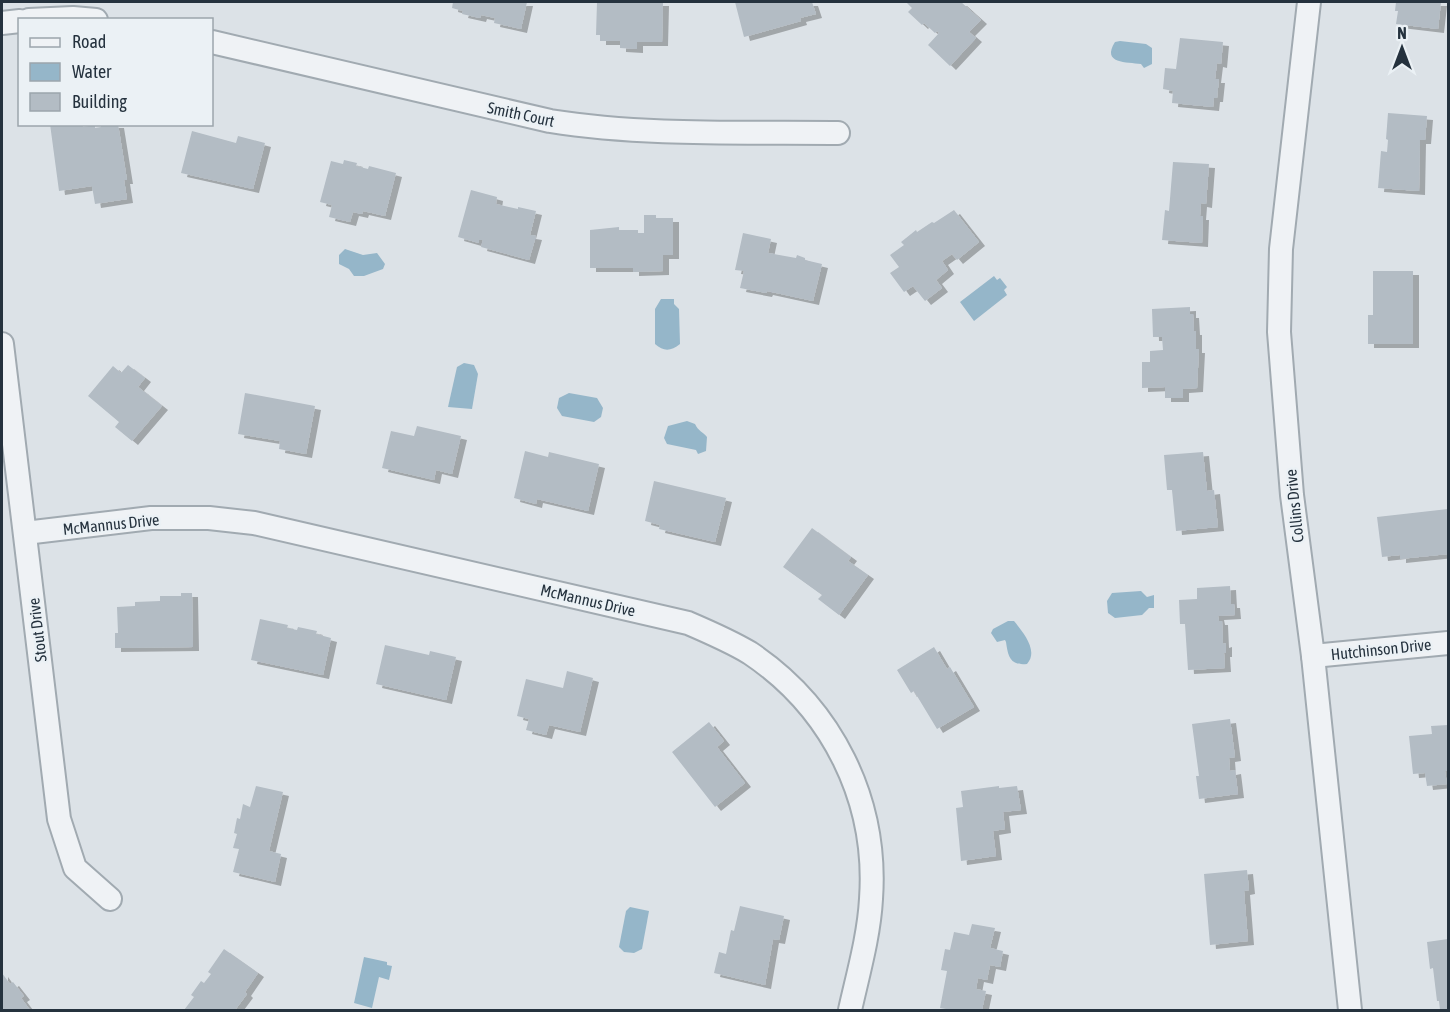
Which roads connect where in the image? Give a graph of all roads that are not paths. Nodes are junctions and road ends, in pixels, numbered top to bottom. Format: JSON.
{"nodes":[{"id":1,"x":1309,"y":2,"type":"edge"},
{"id":2,"x":18,"y":21,"type":"edge"},
{"id":3,"x":2,"y":23,"type":"edge"},
{"id":4,"x":213,"y":42,"type":"edge"},
{"id":5,"x":838,"y":132,"type":"dead end"},
{"id":6,"x":2,"y":344,"type":"edge"},
{"id":7,"x":25,"y":533,"type":"junction"},
{"id":8,"x":1449,"y":642,"type":"edge"},
{"id":9,"x":1313,"y":656,"type":"junction"},
{"id":10,"x":110,"y":899,"type":"dead end"},
{"id":11,"x":850,"y":1011,"type":"edge"},
{"id":12,"x":1350,"y":1011,"type":"edge"}],
"edges":[{"from":1,"to":9,"type":"street","name":"Collins Drive"},
{"from":2,"to":3,"type":"street"},
{"from":4,"to":5,"type":"street","name":"Smith Court"},
{"from":6,"to":7,"type":"street","name":"Stout Drive"},
{"from":7,"to":10,"type":"street","name":"Stout Drive"},
{"from":7,"to":11,"type":"street","name":"McMannus Drive"},
{"from":8,"to":9,"type":"street","name":"Hutchinson Drive"},
{"from":9,"to":12,"type":"street","name":"Collins Drive"}]}
